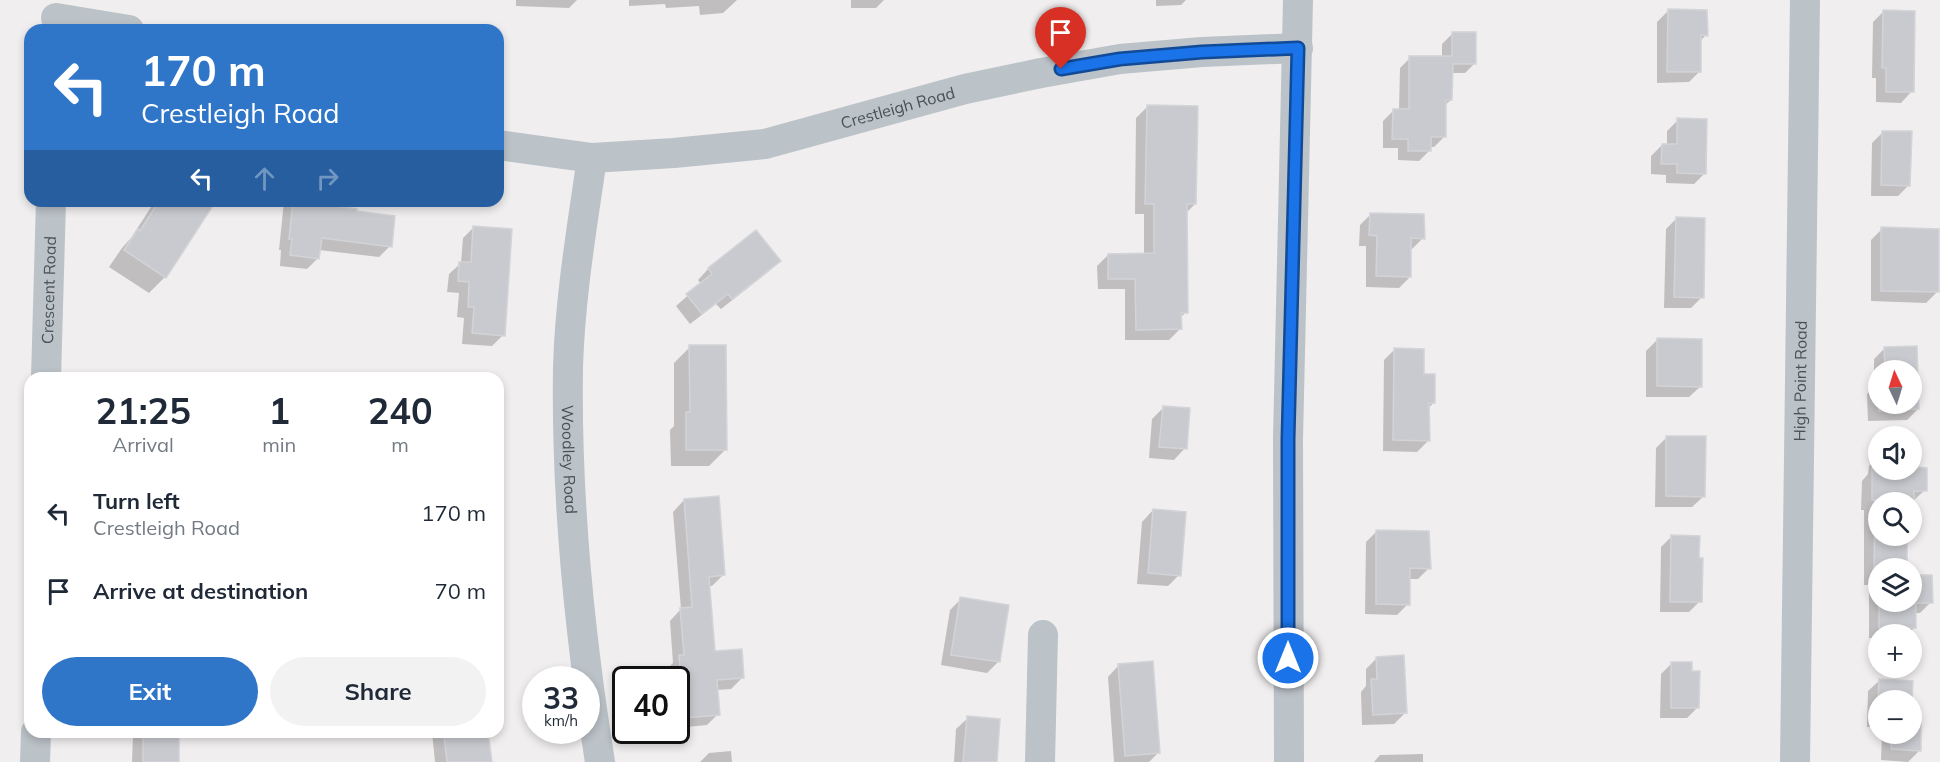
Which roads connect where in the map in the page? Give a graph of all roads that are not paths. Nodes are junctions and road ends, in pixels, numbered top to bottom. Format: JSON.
{"nodes":[{"id":1,"x":1298,"y":0,"type":"edge"},
{"id":2,"x":1805,"y":0,"type":"edge"},
{"id":3,"x":56,"y":16,"type":"edge"},
{"id":4,"x":98,"y":24,"type":"edge"},
{"id":5,"x":1298,"y":48,"type":"junction"},
{"id":6,"x":504,"y":146,"type":"edge"},
{"id":7,"x":592,"y":158,"type":"junction"},
{"id":8,"x":51,"y":207,"type":"edge"},
{"id":9,"x":46,"y":372,"type":"edge"},
{"id":10,"x":1043,"y":634,"type":"dead end"},
{"id":11,"x":36,"y":738,"type":"edge"},
{"id":12,"x":35,"y":762,"type":"edge"},
{"id":13,"x":600,"y":762,"type":"edge"},
{"id":14,"x":1040,"y":762,"type":"edge"},
{"id":15,"x":1289,"y":762,"type":"edge"},
{"id":16,"x":1795,"y":762,"type":"edge"}],
"edges":[{"from":1,"to":5,"type":"street"},
{"from":2,"to":16,"type":"street","name":"High Point Road"},
{"from":3,"to":4,"type":"street"},
{"from":5,"to":7,"type":"street","name":"Crestleigh Road"},
{"from":5,"to":15,"type":"street"},
{"from":6,"to":7,"type":"street","name":"Crestleigh Road"},
{"from":7,"to":13,"type":"street","name":"Woodley Road"},
{"from":8,"to":9,"type":"street","name":"Crescent Road"},
{"from":10,"to":14,"type":"street"},
{"from":11,"to":12,"type":"street"}]}
